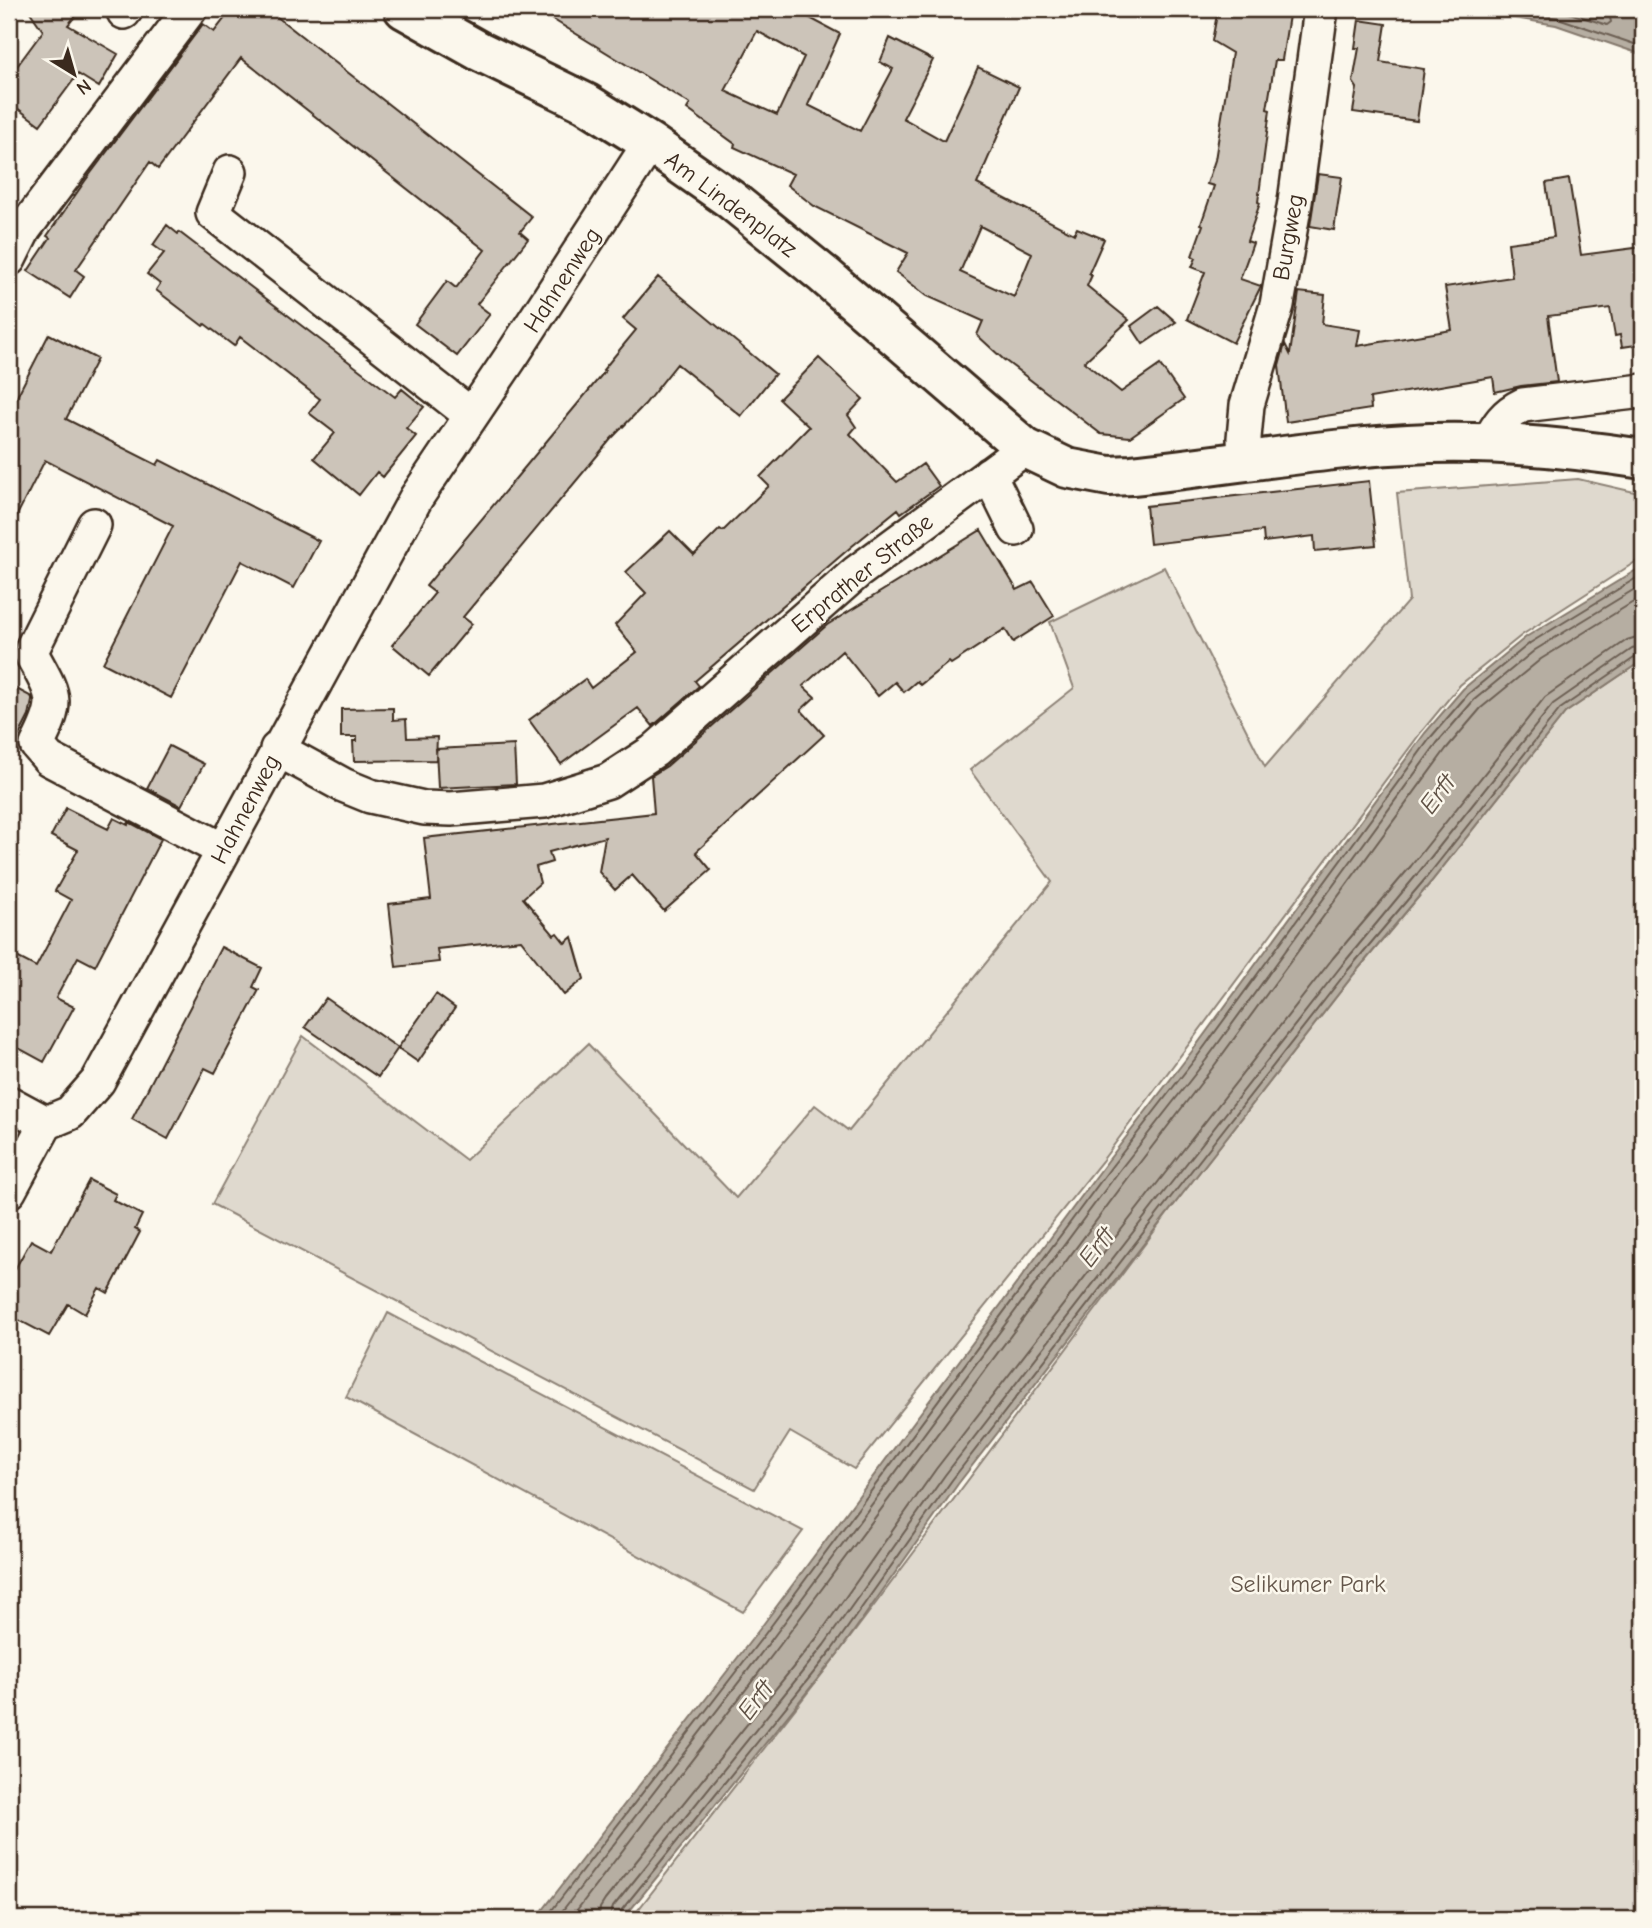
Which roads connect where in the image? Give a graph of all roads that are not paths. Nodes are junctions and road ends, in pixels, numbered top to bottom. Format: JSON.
{"nodes":[{"id":1,"x":190,"y":9,"type":"edge"},
{"id":2,"x":404,"y":9,"type":"edge"},
{"id":3,"x":1321,"y":9,"type":"edge"},
{"id":4,"x":650,"y":143,"type":"junction"},
{"id":5,"x":230,"y":172,"type":"dead end"},
{"id":6,"x":16,"y":224,"type":"edge"},
{"id":7,"x":9,"y":258,"type":"edge"},
{"id":8,"x":1643,"y":391,"type":"edge"},
{"id":9,"x":471,"y":415,"type":"junction"},
{"id":10,"x":1489,"y":443,"type":"junction"},
{"id":11,"x":1025,"y":448,"type":"junction"},
{"id":12,"x":1643,"y":459,"type":"edge"},
{"id":13,"x":1245,"y":463,"type":"junction"},
{"id":14,"x":989,"y":474,"type":"junction"},
{"id":15,"x":94,"y":525,"type":"dead end"},
{"id":16,"x":1016,"y":529,"type":"dead end"},
{"id":17,"x":277,"y":749,"type":"junction"},
{"id":18,"x":223,"y":850,"type":"junction"},
{"id":19,"x":9,"y":1103,"type":"edge"},
{"id":20,"x":46,"y":1123,"type":"junction"},
{"id":21,"x":9,"y":1191,"type":"edge"}],
"edges":[{"from":1,"to":6,"type":"street"},
{"from":2,"to":4,"type":"main road","name":"Am Lindenplatz"},
{"from":3,"to":13,"type":"street","name":"Burgweg"},
{"from":4,"to":9,"type":"street","name":"Hahnenweg"},
{"from":4,"to":11,"type":"main road","name":"Am Lindenplatz"},
{"from":5,"to":9,"type":"street"},
{"from":6,"to":7,"type":"street"},
{"from":8,"to":10,"type":"street"},
{"from":9,"to":17,"type":"street","name":"Hahnenweg"},
{"from":10,"to":12,"type":"main road"},
{"from":10,"to":13,"type":"main road"},
{"from":11,"to":13,"type":"main road"},
{"from":11,"to":14,"type":"street","name":"Erprather Straße"},
{"from":14,"to":16,"type":"street"},
{"from":14,"to":17,"type":"street","name":"Erprather Straße"},
{"from":15,"to":18,"type":"street"},
{"from":17,"to":18,"type":"street","name":"Hahnenweg"},
{"from":18,"to":20,"type":"street","name":"Hahnenweg"},
{"from":19,"to":20,"type":"street"},
{"from":20,"to":21,"type":"street"}]}
